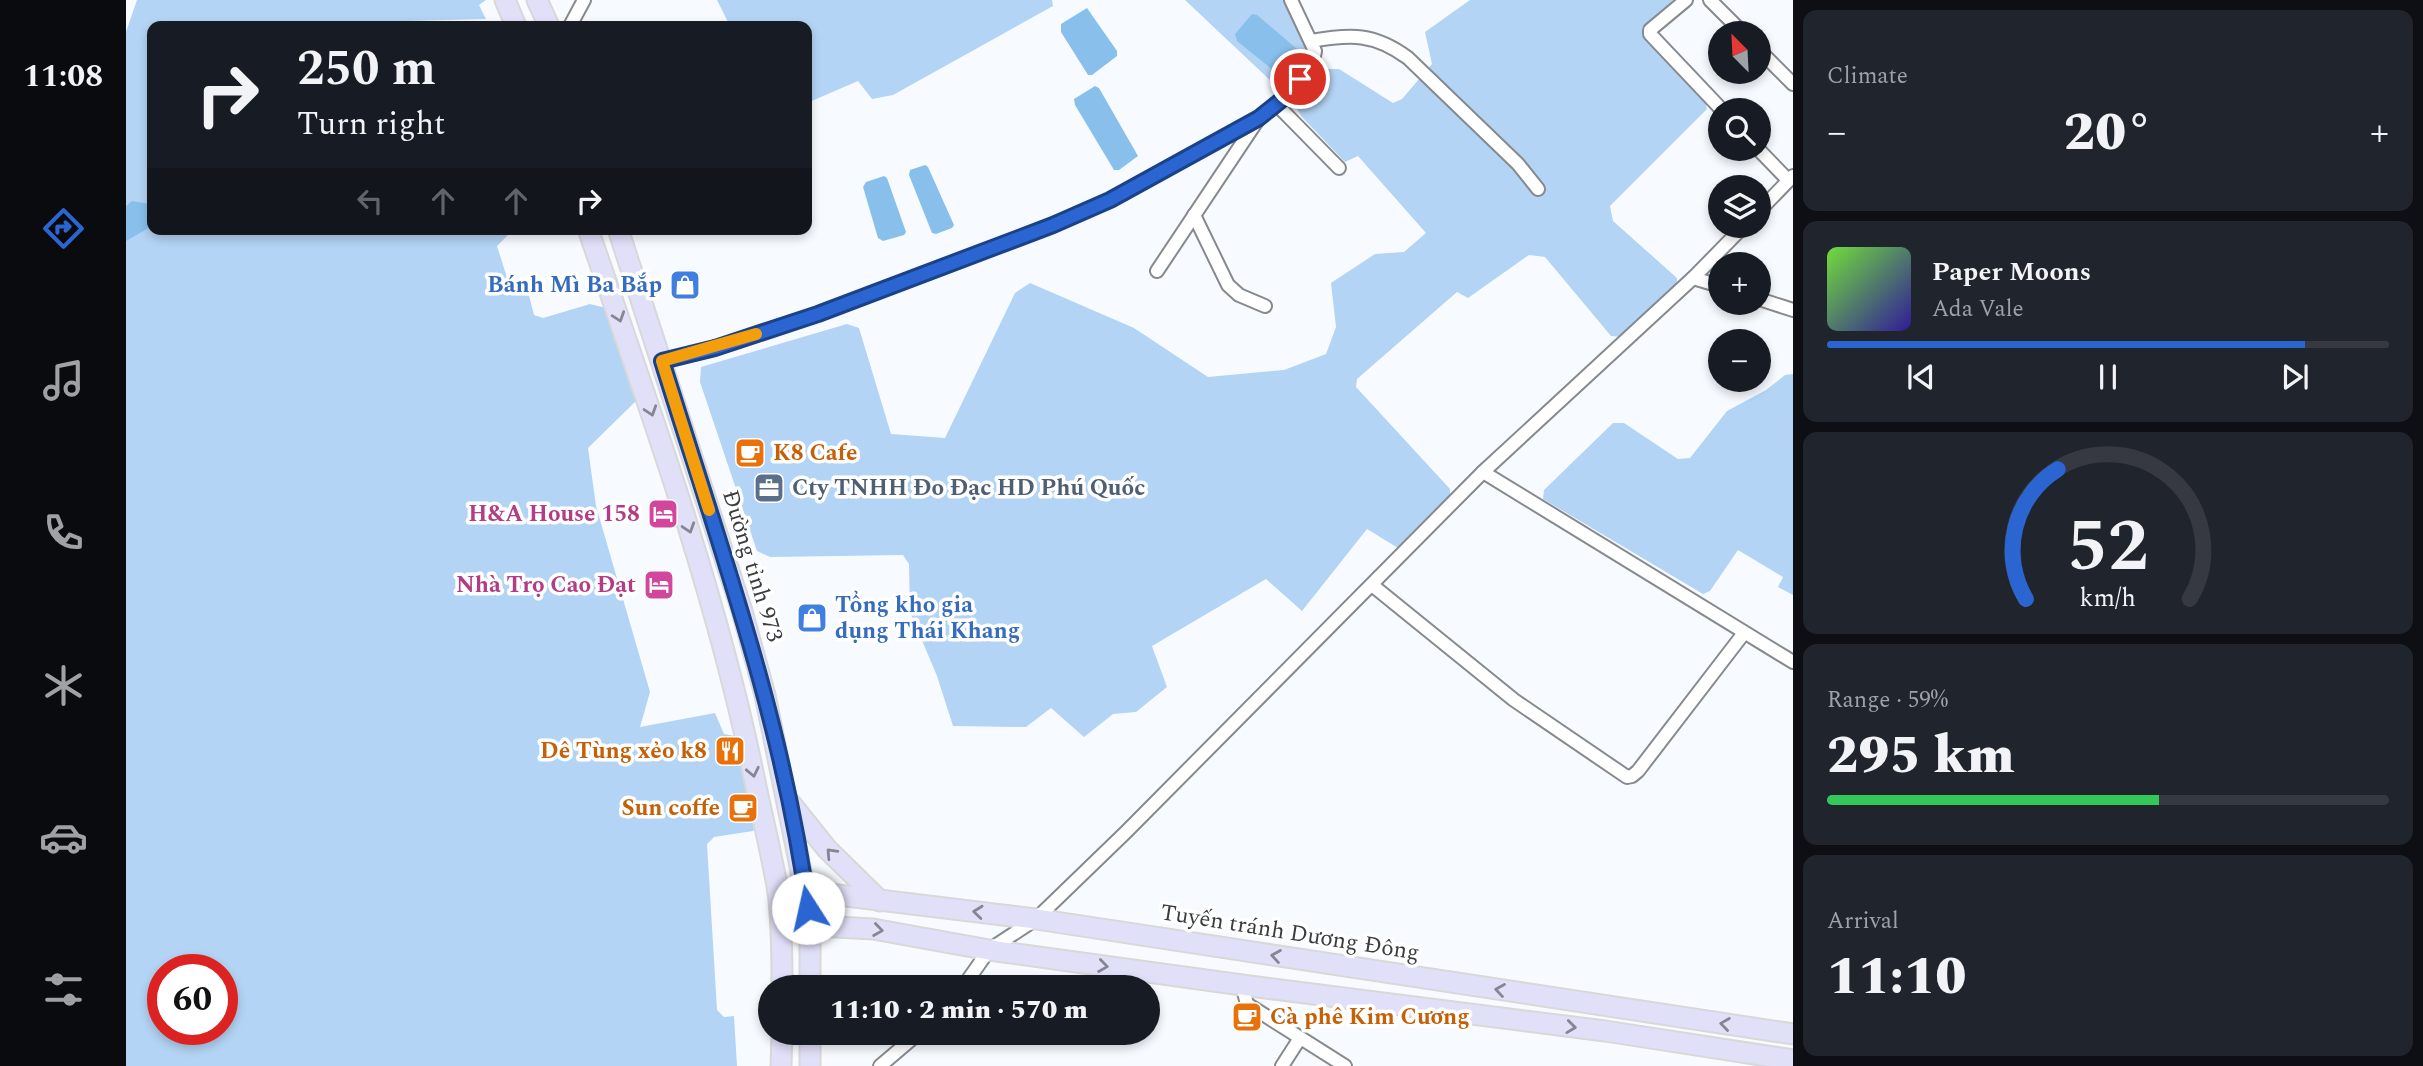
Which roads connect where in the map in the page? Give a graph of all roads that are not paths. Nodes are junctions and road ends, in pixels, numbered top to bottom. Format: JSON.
{"nodes":[{"id":1,"x":505,"y":0,"type":"edge"},
{"id":2,"x":537,"y":0,"type":"edge"},
{"id":3,"x":584,"y":0,"type":"edge"},
{"id":4,"x":1291,"y":0,"type":"edge"},
{"id":5,"x":1686,"y":0,"type":"edge"},
{"id":6,"x":1710,"y":0,"type":"edge"},
{"id":7,"x":514,"y":21,"type":"edge"},
{"id":8,"x":547,"y":21,"type":"edge"},
{"id":9,"x":573,"y":21,"type":"edge"},
{"id":10,"x":1730,"y":21,"type":"edge"},
{"id":11,"x":1311,"y":40,"type":"junction"},
{"id":12,"x":1771,"y":62,"type":"edge"},
{"id":13,"x":1793,"y":84,"type":"edge"},
{"id":14,"x":1711,"y":98,"type":"edge"},
{"id":15,"x":1277,"y":105,"type":"junction"},
{"id":16,"x":1259,"y":118,"type":"junction"},
{"id":17,"x":1771,"y":160,"type":"edge"},
{"id":18,"x":1339,"y":168,"type":"dead end"},
{"id":19,"x":1791,"y":178,"type":"edge"},
{"id":20,"x":1538,"y":189,"type":"dead end"},
{"id":21,"x":1771,"y":199,"type":"edge"},
{"id":22,"x":1194,"y":215,"type":"junction"},
{"id":23,"x":590,"y":235,"type":"edge"},
{"id":24,"x":620,"y":235,"type":"edge"},
{"id":25,"x":1732,"y":238,"type":"edge"},
{"id":26,"x":1157,"y":271,"type":"dead end"},
{"id":27,"x":1693,"y":278,"type":"junction"},
{"id":28,"x":1708,"y":282,"type":"edge"},
{"id":29,"x":1771,"y":303,"type":"edge"},
{"id":30,"x":1265,"y":306,"type":"dead end"},
{"id":31,"x":1793,"y":310,"type":"edge"},
{"id":32,"x":664,"y":368,"type":"junction"},
{"id":33,"x":1483,"y":472,"type":"junction"},
{"id":34,"x":1372,"y":585,"type":"junction"},
{"id":35,"x":1744,"y":633,"type":"junction"},
{"id":36,"x":1793,"y":662,"type":"edge"},
{"id":37,"x":788,"y":799,"type":"junction"},
{"id":38,"x":806,"y":891,"type":"junction"},
{"id":39,"x":778,"y":892,"type":"junction"},
{"id":40,"x":880,"y":901,"type":"junction"},
{"id":41,"x":1036,"y":919,"type":"junction"},
{"id":42,"x":781,"y":924,"type":"junction"},
{"id":43,"x":810,"y":925,"type":"junction"},
{"id":44,"x":989,"y":950,"type":"junction"},
{"id":45,"x":782,"y":975,"type":"edge"},
{"id":46,"x":810,"y":975,"type":"edge"},
{"id":47,"x":971,"y":975,"type":"edge"},
{"id":48,"x":1242,"y":985,"type":"junction"},
{"id":49,"x":1793,"y":1034,"type":"edge"},
{"id":50,"x":1300,"y":1038,"type":"junction"},
{"id":51,"x":782,"y":1045,"type":"edge"},
{"id":52,"x":810,"y":1045,"type":"edge"},
{"id":53,"x":905,"y":1045,"type":"edge"},
{"id":54,"x":1793,"y":1060,"type":"edge"},
{"id":55,"x":781,"y":1066,"type":"edge"},
{"id":56,"x":810,"y":1066,"type":"edge"},
{"id":57,"x":880,"y":1066,"type":"edge"},
{"id":58,"x":1282,"y":1066,"type":"edge"},
{"id":59,"x":1345,"y":1066,"type":"edge"}],
"edges":[{"from":1,"to":7,"type":"main road"},
{"from":2,"to":8,"type":"main road"},
{"from":3,"to":9,"type":"street"},
{"from":4,"to":11,"type":"street"},
{"from":5,"to":14,"type":"street"},
{"from":6,"to":10,"type":"street"},
{"from":11,"to":15,"type":"street"},
{"from":11,"to":20,"type":"street"},
{"from":12,"to":13,"type":"street"},
{"from":15,"to":16,"type":"street"},
{"from":15,"to":18,"type":"street"},
{"from":16,"to":22,"type":"street"},
{"from":16,"to":32,"type":"street"},
{"from":17,"to":19,"type":"street"},
{"from":19,"to":21,"type":"street"},
{"from":22,"to":26,"type":"street"},
{"from":22,"to":30,"type":"street"},
{"from":23,"to":39,"type":"main road","one_way":true},
{"from":24,"to":32,"type":"main road","name":"Đường tỉnh 973"},
{"from":25,"to":27,"type":"street"},
{"from":27,"to":28,"type":"street"},
{"from":27,"to":33,"type":"street"},
{"from":29,"to":31,"type":"street"},
{"from":32,"to":37,"type":"main road","name":"Đường tỉnh 973"},
{"from":33,"to":34,"type":"street"},
{"from":33,"to":35,"type":"street"},
{"from":34,"to":35,"type":"street"},
{"from":34,"to":41,"type":"street"},
{"from":35,"to":36,"type":"street"},
{"from":37,"to":38,"type":"main road","name":"Đường tỉnh 973"},
{"from":40,"to":37,"type":"main road","one_way":true},
{"from":38,"to":39,"type":"main road","name":"Tuyến tránh Dương Đông"},
{"from":38,"to":40,"type":"main road","name":"Tuyến tránh Dương Đông"},
{"from":38,"to":43,"type":"main road","name":"Đường tỉnh 973"},
{"from":39,"to":42,"type":"main road"},
{"from":41,"to":40,"type":"main road","name":"Tuyến tránh Dương Đông","one_way":true},
{"from":41,"to":44,"type":"street"},
{"from":49,"to":41,"type":"main road","name":"Tuyến tránh Dương Đông","one_way":true},
{"from":42,"to":43,"type":"main road"},
{"from":42,"to":45,"type":"main road"},
{"from":43,"to":44,"type":"main road","one_way":true},
{"from":43,"to":46,"type":"main road","name":"Đường tỉnh 973"},
{"from":44,"to":47,"type":"street"},
{"from":44,"to":48,"type":"main road","one_way":true},
{"from":48,"to":50,"type":"street"},
{"from":48,"to":54,"type":"main road","one_way":true},
{"from":50,"to":58,"type":"street"},
{"from":50,"to":59,"type":"street"},
{"from":51,"to":55,"type":"main road"},
{"from":52,"to":56,"type":"main road"},
{"from":53,"to":57,"type":"street"}]}
